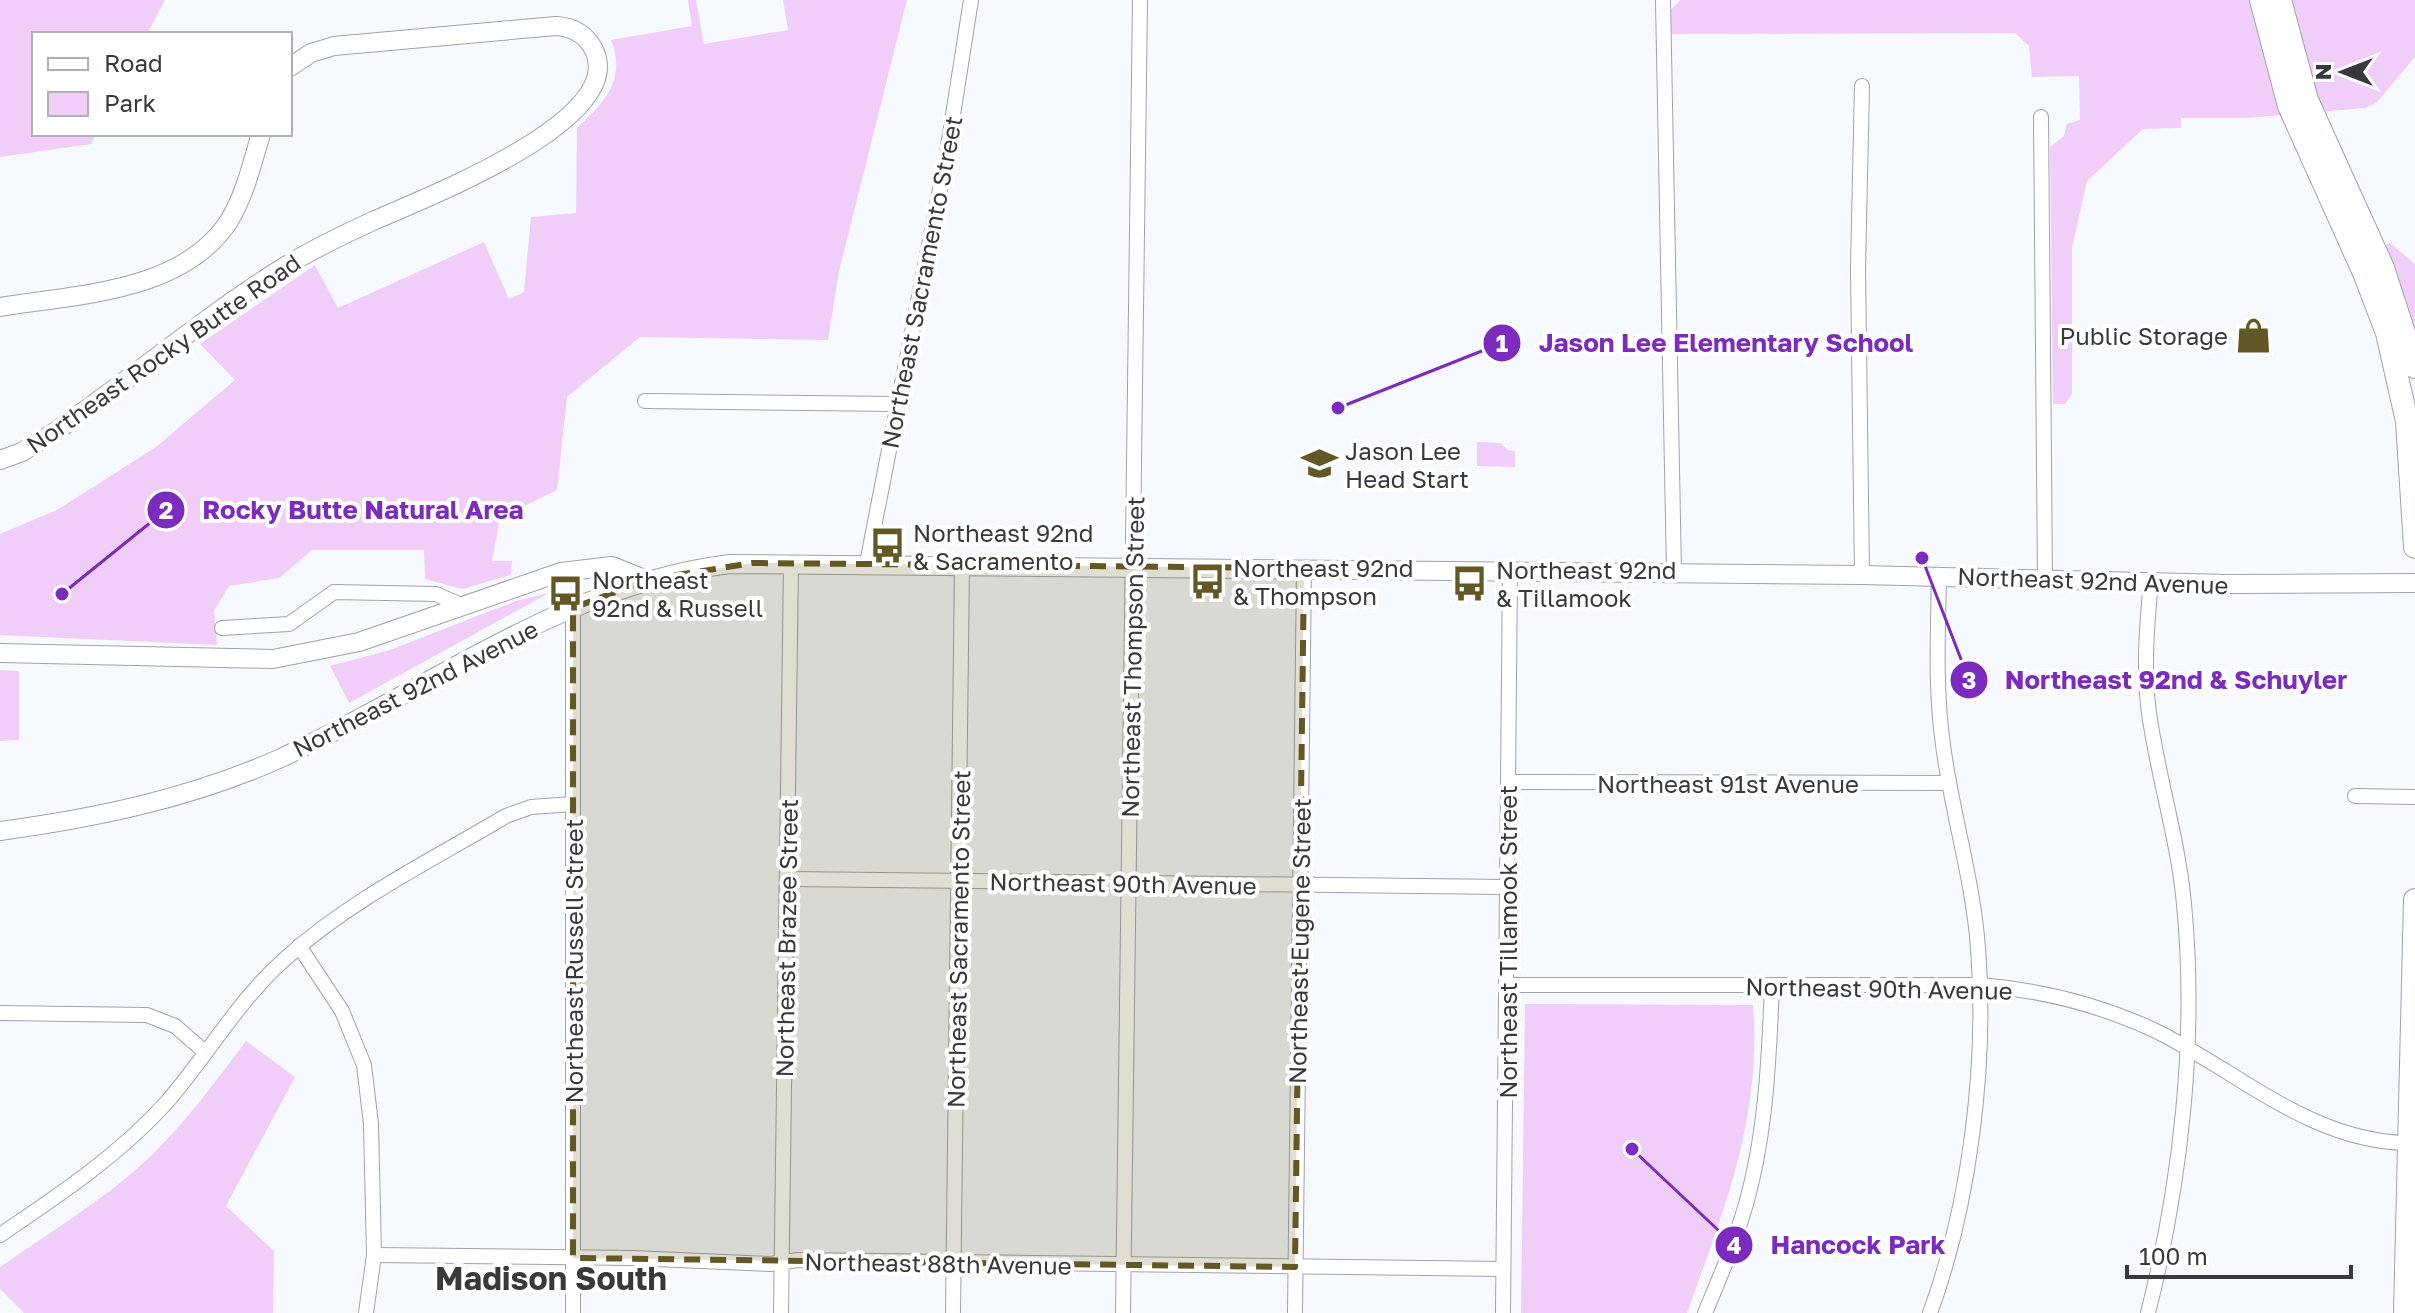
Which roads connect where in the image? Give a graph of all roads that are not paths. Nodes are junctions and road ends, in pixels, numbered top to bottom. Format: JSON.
{"nodes":[{"id":1,"x":971,"y":0,"type":"edge"},
{"id":2,"x":1140,"y":0,"type":"edge"},
{"id":3,"x":1663,"y":0,"type":"edge"},
{"id":4,"x":2261,"y":0,"type":"edge"},
{"id":5,"x":2280,"y":0,"type":"edge"},
{"id":6,"x":292,"y":66,"type":"edge"},
{"id":7,"x":1862,"y":86,"type":"dead end"},
{"id":8,"x":2041,"y":117,"type":"dead end"},
{"id":9,"x":260,"y":136,"type":"edge"},
{"id":10,"x":2384,"y":296,"type":"junction"},
{"id":11,"x":0,"y":307,"type":"edge"},
{"id":12,"x":2415,"y":367,"type":"edge"},
{"id":13,"x":645,"y":401,"type":"dead end"},
{"id":14,"x":898,"y":404,"type":"junction"},
{"id":15,"x":0,"y":460,"type":"edge"},
{"id":16,"x":2415,"y":547,"type":"edge"},
{"id":17,"x":791,"y":563,"type":"junction"},
{"id":18,"x":867,"y":563,"type":"junction"},
{"id":19,"x":962,"y":565,"type":"junction"},
{"id":20,"x":1133,"y":567,"type":"junction"},
{"id":21,"x":1304,"y":568,"type":"junction"},
{"id":22,"x":1510,"y":571,"type":"junction"},
{"id":23,"x":1674,"y":573,"type":"junction"},
{"id":24,"x":1862,"y":575,"type":"junction"},
{"id":25,"x":1939,"y":576,"type":"junction"},
{"id":26,"x":2045,"y":579,"type":"junction"},
{"id":27,"x":647,"y":580,"type":"junction"},
{"id":28,"x":2151,"y":580,"type":"junction"},
{"id":29,"x":2415,"y":583,"type":"edge"},
{"id":30,"x":461,"y":605,"type":"junction"},
{"id":31,"x":573,"y":608,"type":"junction"},
{"id":32,"x":222,"y":628,"type":"dead end"},
{"id":33,"x":0,"y":653,"type":"edge"},
{"id":34,"x":1508,"y":782,"type":"junction"},
{"id":35,"x":1949,"y":783,"type":"junction"},
{"id":36,"x":2355,"y":796,"type":"dead end"},
{"id":37,"x":2415,"y":797,"type":"edge"},
{"id":38,"x":572,"y":804,"type":"junction"},
{"id":39,"x":0,"y":831,"type":"edge"},
{"id":40,"x":787,"y":879,"type":"junction"},
{"id":41,"x":959,"y":881,"type":"junction"},
{"id":42,"x":1129,"y":883,"type":"junction"},
{"id":43,"x":1300,"y":884,"type":"junction"},
{"id":44,"x":1507,"y":887,"type":"junction"},
{"id":45,"x":2415,"y":900,"type":"edge"},
{"id":46,"x":299,"y":946,"type":"junction"},
{"id":47,"x":1506,"y":985,"type":"junction"},
{"id":48,"x":1980,"y":985,"type":"junction"},
{"id":49,"x":1772,"y":986,"type":"junction"},
{"id":50,"x":0,"y":1013,"type":"edge"},
{"id":51,"x":2186,"y":1049,"type":"junction"},
{"id":52,"x":205,"y":1052,"type":"junction"},
{"id":53,"x":2409,"y":1143,"type":"junction"},
{"id":54,"x":0,"y":1235,"type":"edge"},
{"id":55,"x":374,"y":1255,"type":"junction"},
{"id":56,"x":573,"y":1258,"type":"junction"},
{"id":57,"x":782,"y":1262,"type":"junction"},
{"id":58,"x":954,"y":1264,"type":"junction"},
{"id":59,"x":1123,"y":1266,"type":"junction"},
{"id":60,"x":1295,"y":1267,"type":"junction"},
{"id":61,"x":1503,"y":1269,"type":"junction"},
{"id":62,"x":2410,"y":1289,"type":"edge"},
{"id":63,"x":366,"y":1313,"type":"edge"},
{"id":64,"x":573,"y":1313,"type":"edge"},
{"id":65,"x":781,"y":1313,"type":"edge"},
{"id":66,"x":953,"y":1313,"type":"edge"},
{"id":67,"x":1123,"y":1313,"type":"edge"},
{"id":68,"x":1295,"y":1313,"type":"edge"},
{"id":69,"x":1503,"y":1313,"type":"edge"},
{"id":70,"x":1705,"y":1313,"type":"edge"},
{"id":71,"x":1930,"y":1313,"type":"edge"},
{"id":72,"x":2148,"y":1313,"type":"edge"},
{"id":73,"x":2405,"y":1313,"type":"edge"}],
"edges":[{"from":1,"to":14,"type":"street","name":"Northeast Sacramento Street"},
{"from":2,"to":20,"type":"street","name":"Northeast Thompson Street"},
{"from":3,"to":23,"type":"street"},
{"from":4,"to":10,"type":"main road"},
{"from":5,"to":10,"type":"main road"},
{"from":6,"to":15,"type":"street","name":"Northeast Rocky Butte Road"},
{"from":7,"to":24,"type":"street"},
{"from":8,"to":26,"type":"street"},
{"from":9,"to":11,"type":"street"},
{"from":10,"to":12,"type":"main road"},
{"from":10,"to":16,"type":"main road"},
{"from":13,"to":14,"type":"street"},
{"from":14,"to":18,"type":"street","name":"Northeast Sacramento Street"},
{"from":17,"to":18,"type":"street","name":"Northeast 92nd Avenue"},
{"from":17,"to":27,"type":"street","name":"Northeast 92nd Avenue"},
{"from":17,"to":40,"type":"street","name":"Northeast Brazee Street"},
{"from":18,"to":19,"type":"street","name":"Northeast 92nd Avenue"},
{"from":19,"to":20,"type":"street","name":"Northeast 92nd Avenue"},
{"from":19,"to":41,"type":"street","name":"Northeast Sacramento Street"},
{"from":20,"to":21,"type":"street","name":"Northeast 92nd Avenue"},
{"from":20,"to":42,"type":"street","name":"Northeast Thompson Street"},
{"from":21,"to":22,"type":"street","name":"Northeast 92nd Avenue"},
{"from":21,"to":43,"type":"street","name":"Northeast Eugene Street"},
{"from":22,"to":23,"type":"street","name":"Northeast 92nd Avenue"},
{"from":22,"to":34,"type":"street","name":"Northeast Tillamook Street"},
{"from":23,"to":24,"type":"street","name":"Northeast 92nd Avenue"},
{"from":24,"to":25,"type":"street","name":"Northeast 92nd Avenue"},
{"from":25,"to":26,"type":"street","name":"Northeast 92nd Avenue"},
{"from":25,"to":35,"type":"street"},
{"from":26,"to":28,"type":"street","name":"Northeast 92nd Avenue"},
{"from":27,"to":30,"type":"street"},
{"from":27,"to":31,"type":"street","name":"Northeast 92nd Avenue"},
{"from":28,"to":29,"type":"street","name":"Northeast 92nd Avenue"},
{"from":28,"to":51,"type":"street"},
{"from":30,"to":32,"type":"street"},
{"from":30,"to":33,"type":"street"},
{"from":31,"to":38,"type":"street","name":"Northeast Russell Street"},
{"from":31,"to":39,"type":"street","name":"Northeast 92nd Avenue"},
{"from":34,"to":35,"type":"street","name":"Northeast 91st Avenue"},
{"from":34,"to":44,"type":"street","name":"Northeast Tillamook Street"},
{"from":35,"to":48,"type":"street"},
{"from":36,"to":37,"type":"street"},
{"from":38,"to":46,"type":"street"},
{"from":38,"to":56,"type":"street","name":"Northeast Russell Street"},
{"from":40,"to":41,"type":"street","name":"Northeast 90th Avenue"},
{"from":40,"to":57,"type":"street","name":"Northeast Brazee Street"},
{"from":41,"to":42,"type":"street","name":"Northeast 90th Avenue"},
{"from":41,"to":58,"type":"street","name":"Northeast Sacramento Street"},
{"from":42,"to":43,"type":"street","name":"Northeast 90th Avenue"},
{"from":42,"to":59,"type":"street","name":"Northeast Thompson Street"},
{"from":43,"to":44,"type":"street","name":"Northeast 90th Avenue"},
{"from":43,"to":60,"type":"street","name":"Northeast Eugene Street"},
{"from":44,"to":47,"type":"street","name":"Northeast Tillamook Street"},
{"from":45,"to":53,"type":"main road"},
{"from":46,"to":52,"type":"street"},
{"from":46,"to":55,"type":"street"},
{"from":47,"to":49,"type":"street","name":"Northeast 90th Avenue"},
{"from":47,"to":61,"type":"street","name":"Northeast Tillamook Street"},
{"from":48,"to":49,"type":"street","name":"Northeast 90th Avenue"},
{"from":48,"to":51,"type":"street","name":"Northeast 90th Avenue"},
{"from":48,"to":71,"type":"street"},
{"from":49,"to":70,"type":"street"},
{"from":50,"to":52,"type":"street"},
{"from":51,"to":53,"type":"street","name":"Northeast 90th Avenue"},
{"from":51,"to":72,"type":"street"},
{"from":52,"to":54,"type":"street"},
{"from":53,"to":62,"type":"main road"},
{"from":55,"to":56,"type":"street","name":"Northeast 88th Avenue"},
{"from":55,"to":63,"type":"street"},
{"from":56,"to":57,"type":"street","name":"Northeast 88th Avenue"},
{"from":56,"to":64,"type":"street","name":"Northeast Russell Street"},
{"from":57,"to":58,"type":"street","name":"Northeast 88th Avenue"},
{"from":57,"to":65,"type":"street","name":"Northeast Brazee Street"},
{"from":58,"to":59,"type":"street","name":"Northeast 88th Avenue"},
{"from":58,"to":66,"type":"street","name":"Northeast Sacramento Street"},
{"from":59,"to":60,"type":"street","name":"Northeast 88th Avenue"},
{"from":59,"to":67,"type":"street","name":"Northeast Thompson Street"},
{"from":60,"to":61,"type":"street","name":"Northeast 88th Avenue"},
{"from":60,"to":68,"type":"street","name":"Northeast Eugene Street"},
{"from":61,"to":69,"type":"street","name":"Northeast Tillamook Street"},
{"from":62,"to":73,"type":"main road"}]}
